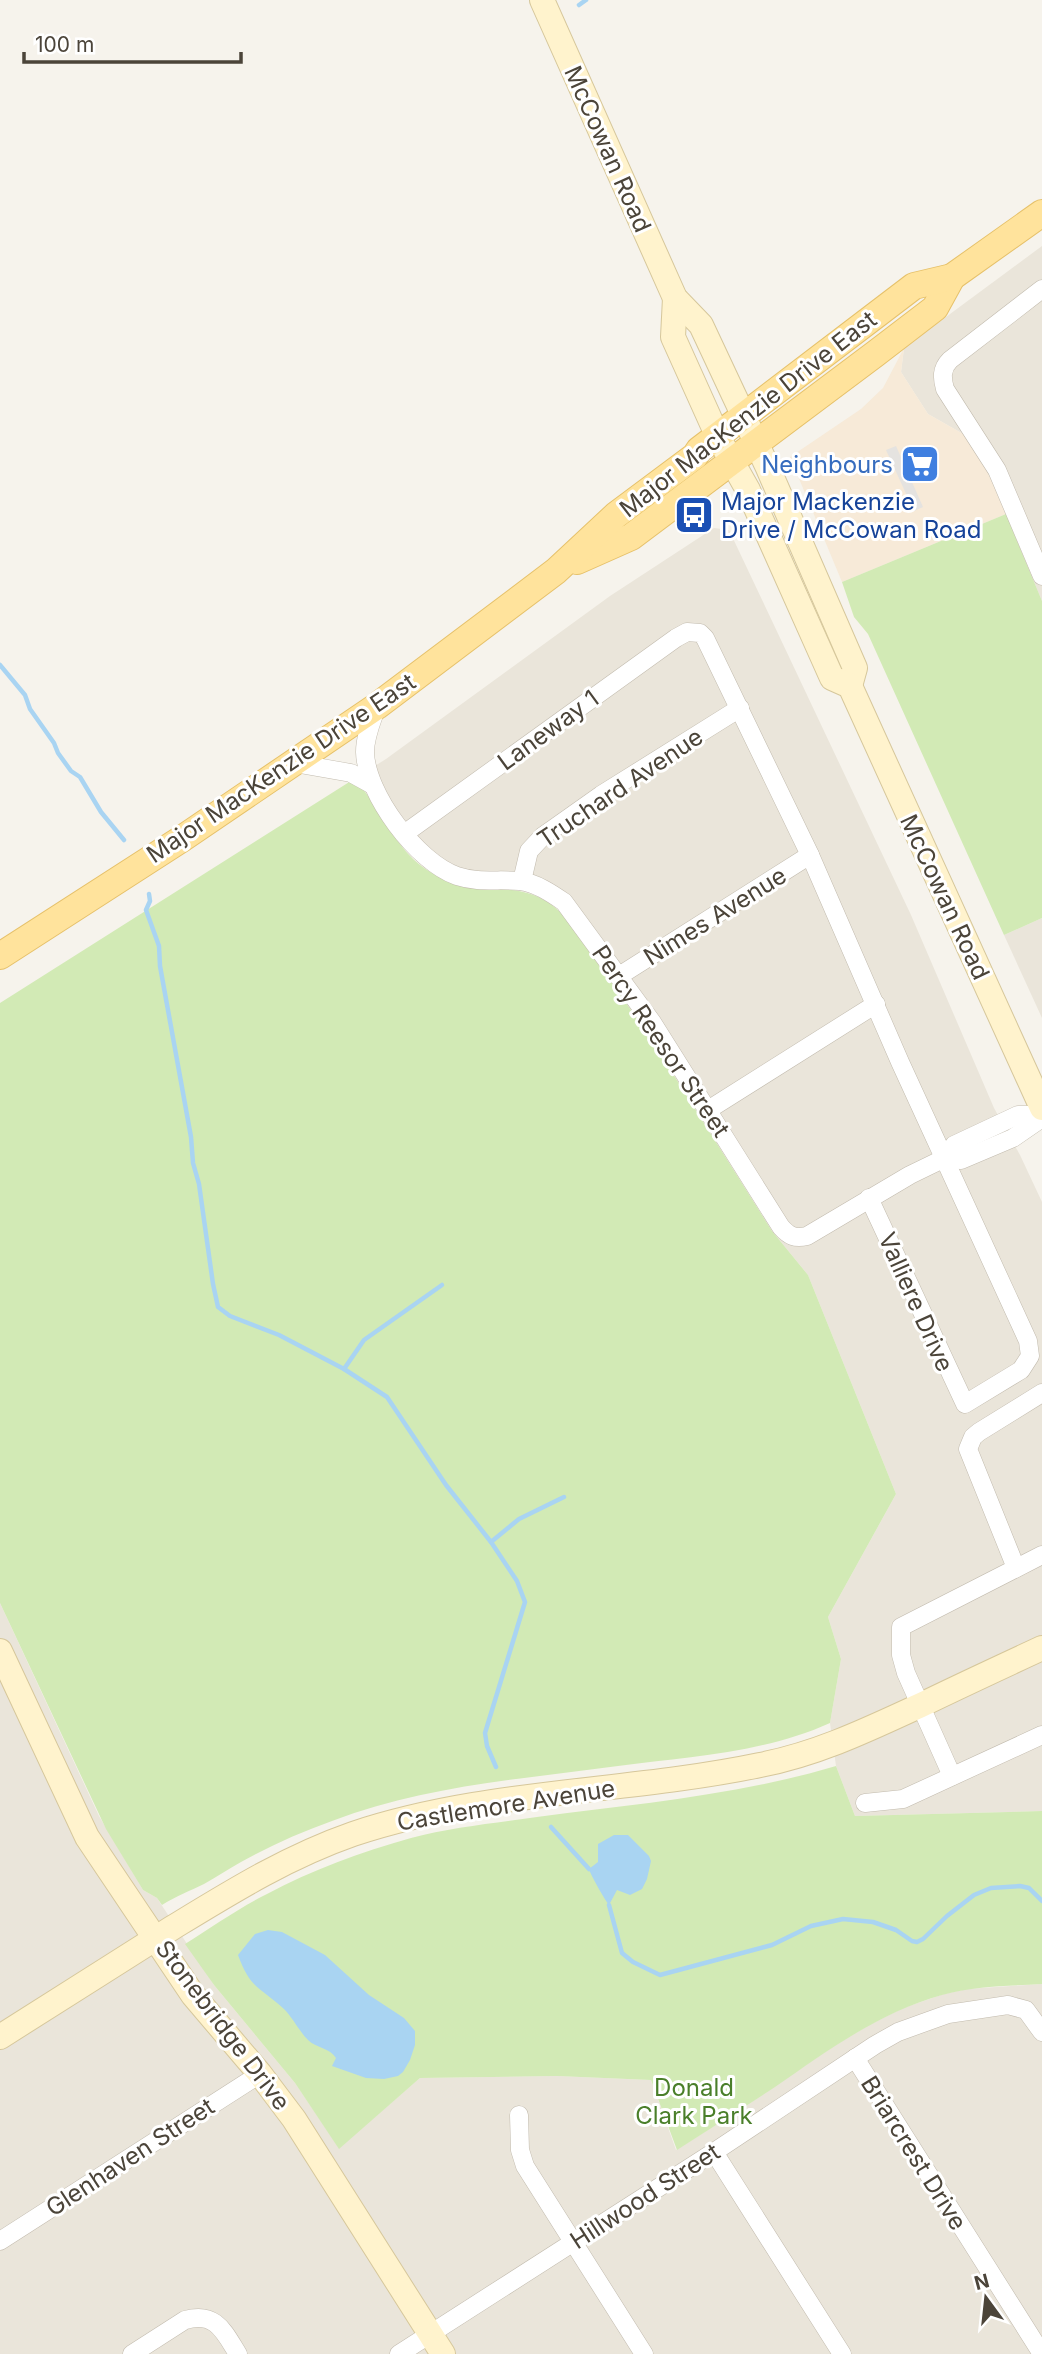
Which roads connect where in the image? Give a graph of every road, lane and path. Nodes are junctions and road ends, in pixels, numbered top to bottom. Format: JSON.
{"nodes":[{"id":1,"x":542,"y":0,"type":"edge"},
{"id":2,"x":1042,"y":213,"type":"edge"},
{"id":3,"x":952,"y":277,"type":"junction"},
{"id":4,"x":1042,"y":289,"type":"edge"},
{"id":5,"x":674,"y":298,"type":"junction"},
{"id":6,"x":742,"y":416,"type":"junction"},
{"id":7,"x":718,"y":437,"type":"junction"},
{"id":8,"x":755,"y":444,"type":"junction"},
{"id":9,"x":730,"y":461,"type":"junction"},
{"id":10,"x":556,"y":571,"type":"junction"},
{"id":11,"x":1042,"y":576,"type":"edge"},
{"id":12,"x":850,"y":686,"type":"junction"},
{"id":13,"x":377,"y":706,"type":"junction"},
{"id":14,"x":740,"y":708,"type":"junction"},
{"id":15,"x":294,"y":763,"type":"junction"},
{"id":16,"x":371,"y":784,"type":"junction"},
{"id":17,"x":404,"y":834,"type":"junction"},
{"id":18,"x":810,"y":855,"type":"junction"},
{"id":19,"x":522,"y":881,"type":"junction"},
{"id":20,"x":0,"y":956,"type":"edge"},
{"id":21,"x":619,"y":976,"type":"junction"},
{"id":22,"x":876,"y":1004,"type":"junction"},
{"id":23,"x":1042,"y":1108,"type":"edge"},
{"id":24,"x":708,"y":1110,"type":"junction"},
{"id":25,"x":1042,"y":1116,"type":"edge"},
{"id":26,"x":945,"y":1158,"type":"junction"},
{"id":27,"x":869,"y":1198,"type":"junction"},
{"id":28,"x":1042,"y":1392,"type":"edge"},
{"id":29,"x":1042,"y":1555,"type":"edge"},
{"id":30,"x":1016,"y":1568,"type":"junction"},
{"id":31,"x":1042,"y":1648,"type":"edge"},
{"id":32,"x":0,"y":1651,"type":"edge"},
{"id":33,"x":920,"y":1705,"type":"junction"},
{"id":34,"x":1042,"y":1735,"type":"edge"},
{"id":35,"x":952,"y":1776,"type":"junction"},
{"id":36,"x":865,"y":1803,"type":"dead end"},
{"id":37,"x":156,"y":1938,"type":"junction"},
{"id":38,"x":1039,"y":2020,"type":"edge"},
{"id":39,"x":0,"y":2037,"type":"edge"},
{"id":40,"x":855,"y":2058,"type":"junction"},
{"id":41,"x":260,"y":2074,"type":"junction"},
{"id":42,"x":519,"y":2115,"type":"dead end"},
{"id":43,"x":714,"y":2152,"type":"junction"},
{"id":44,"x":0,"y":2241,"type":"edge"},
{"id":45,"x":573,"y":2242,"type":"junction"},
{"id":46,"x":437,"y":2344,"type":"edge"},
{"id":47,"x":132,"y":2354,"type":"edge"},
{"id":48,"x":238,"y":2354,"type":"edge"},
{"id":49,"x":399,"y":2354,"type":"edge"},
{"id":50,"x":644,"y":2354,"type":"edge"},
{"id":51,"x":842,"y":2354,"type":"edge"},
{"id":52,"x":1042,"y":2354,"type":"edge"}],
"edges":[{"from":1,"to":5,"type":"street","name":"McCowan Road"},
{"from":2,"to":3,"type":"main road","name":"Major MacKenzie Drive East"},
{"from":3,"to":6,"type":"main road","name":"Major MacKenzie Drive East"},
{"from":3,"to":8,"type":"main road","name":"Major MacKenzie Drive East"},
{"from":4,"to":11,"type":"street"},
{"from":5,"to":6,"type":"street","name":"McCowan Road"},
{"from":5,"to":7,"type":"street","name":"McCowan Road"},
{"from":6,"to":7,"type":"main road","name":"Major MacKenzie Drive East"},
{"from":6,"to":8,"type":"street","name":"McCowan Road"},
{"from":7,"to":9,"type":"street","name":"McCowan Road"},
{"from":7,"to":10,"type":"main road","name":"Major MacKenzie Drive East"},
{"from":8,"to":9,"type":"main road","name":"Major MacKenzie Drive East"},
{"from":8,"to":12,"type":"street","name":"McCowan Road"},
{"from":9,"to":10,"type":"main road","name":"Major MacKenzie Drive East"},
{"from":9,"to":12,"type":"street","name":"McCowan Road"},
{"from":10,"to":13,"type":"main road","name":"Major MacKenzie Drive East"},
{"from":12,"to":23,"type":"street","name":"McCowan Road"},
{"from":13,"to":15,"type":"main road","name":"Major MacKenzie Drive East"},
{"from":13,"to":16,"type":"street","name":"Percy Reesor Street"},
{"from":14,"to":17,"type":"street","name":"Laneway 1"},
{"from":14,"to":18,"type":"street"},
{"from":14,"to":19,"type":"street","name":"Truchard Avenue"},
{"from":15,"to":16,"type":"street"},
{"from":15,"to":20,"type":"main road","name":"Major MacKenzie Drive East"},
{"from":16,"to":17,"type":"street","name":"Percy Reesor Street"},
{"from":17,"to":19,"type":"street","name":"Percy Reesor Street"},
{"from":18,"to":21,"type":"street","name":"Nimes Avenue"},
{"from":18,"to":22,"type":"street"},
{"from":19,"to":21,"type":"street","name":"Percy Reesor Street"},
{"from":21,"to":24,"type":"street","name":"Percy Reesor Street"},
{"from":22,"to":24,"type":"street"},
{"from":22,"to":26,"type":"street"},
{"from":24,"to":27,"type":"street","name":"Percy Reesor Street"},
{"from":25,"to":26,"type":"street","name":"Percy Reesor Street"},
{"from":26,"to":27,"type":"street","name":"Percy Reesor Street"},
{"from":26,"to":27,"type":"street","name":"Valliere Drive"},
{"from":28,"to":30,"type":"street"},
{"from":29,"to":30,"type":"street"},
{"from":30,"to":33,"type":"street"},
{"from":31,"to":33,"type":"street","name":"Castlemore Avenue"},
{"from":32,"to":37,"type":"street","name":"Stonebridge Drive"},
{"from":33,"to":35,"type":"street"},
{"from":33,"to":37,"type":"street","name":"Castlemore Avenue"},
{"from":34,"to":35,"type":"street"},
{"from":35,"to":36,"type":"street"},
{"from":37,"to":39,"type":"street","name":"Castlemore Avenue"},
{"from":37,"to":41,"type":"street","name":"Stonebridge Drive"},
{"from":38,"to":40,"type":"street","name":"Hillwood Street"},
{"from":40,"to":43,"type":"street","name":"Hillwood Street"},
{"from":40,"to":52,"type":"street","name":"Briarcrest Drive"},
{"from":41,"to":44,"type":"street","name":"Glenhaven Street"},
{"from":41,"to":46,"type":"street","name":"Stonebridge Drive"},
{"from":42,"to":45,"type":"street"},
{"from":43,"to":45,"type":"street","name":"Hillwood Street"},
{"from":43,"to":51,"type":"street"},
{"from":45,"to":46,"type":"street","name":"Hillwood Street"},
{"from":45,"to":50,"type":"street"},
{"from":46,"to":49,"type":"street","name":"Hillwood Street"},
{"from":47,"to":48,"type":"street"}]}
